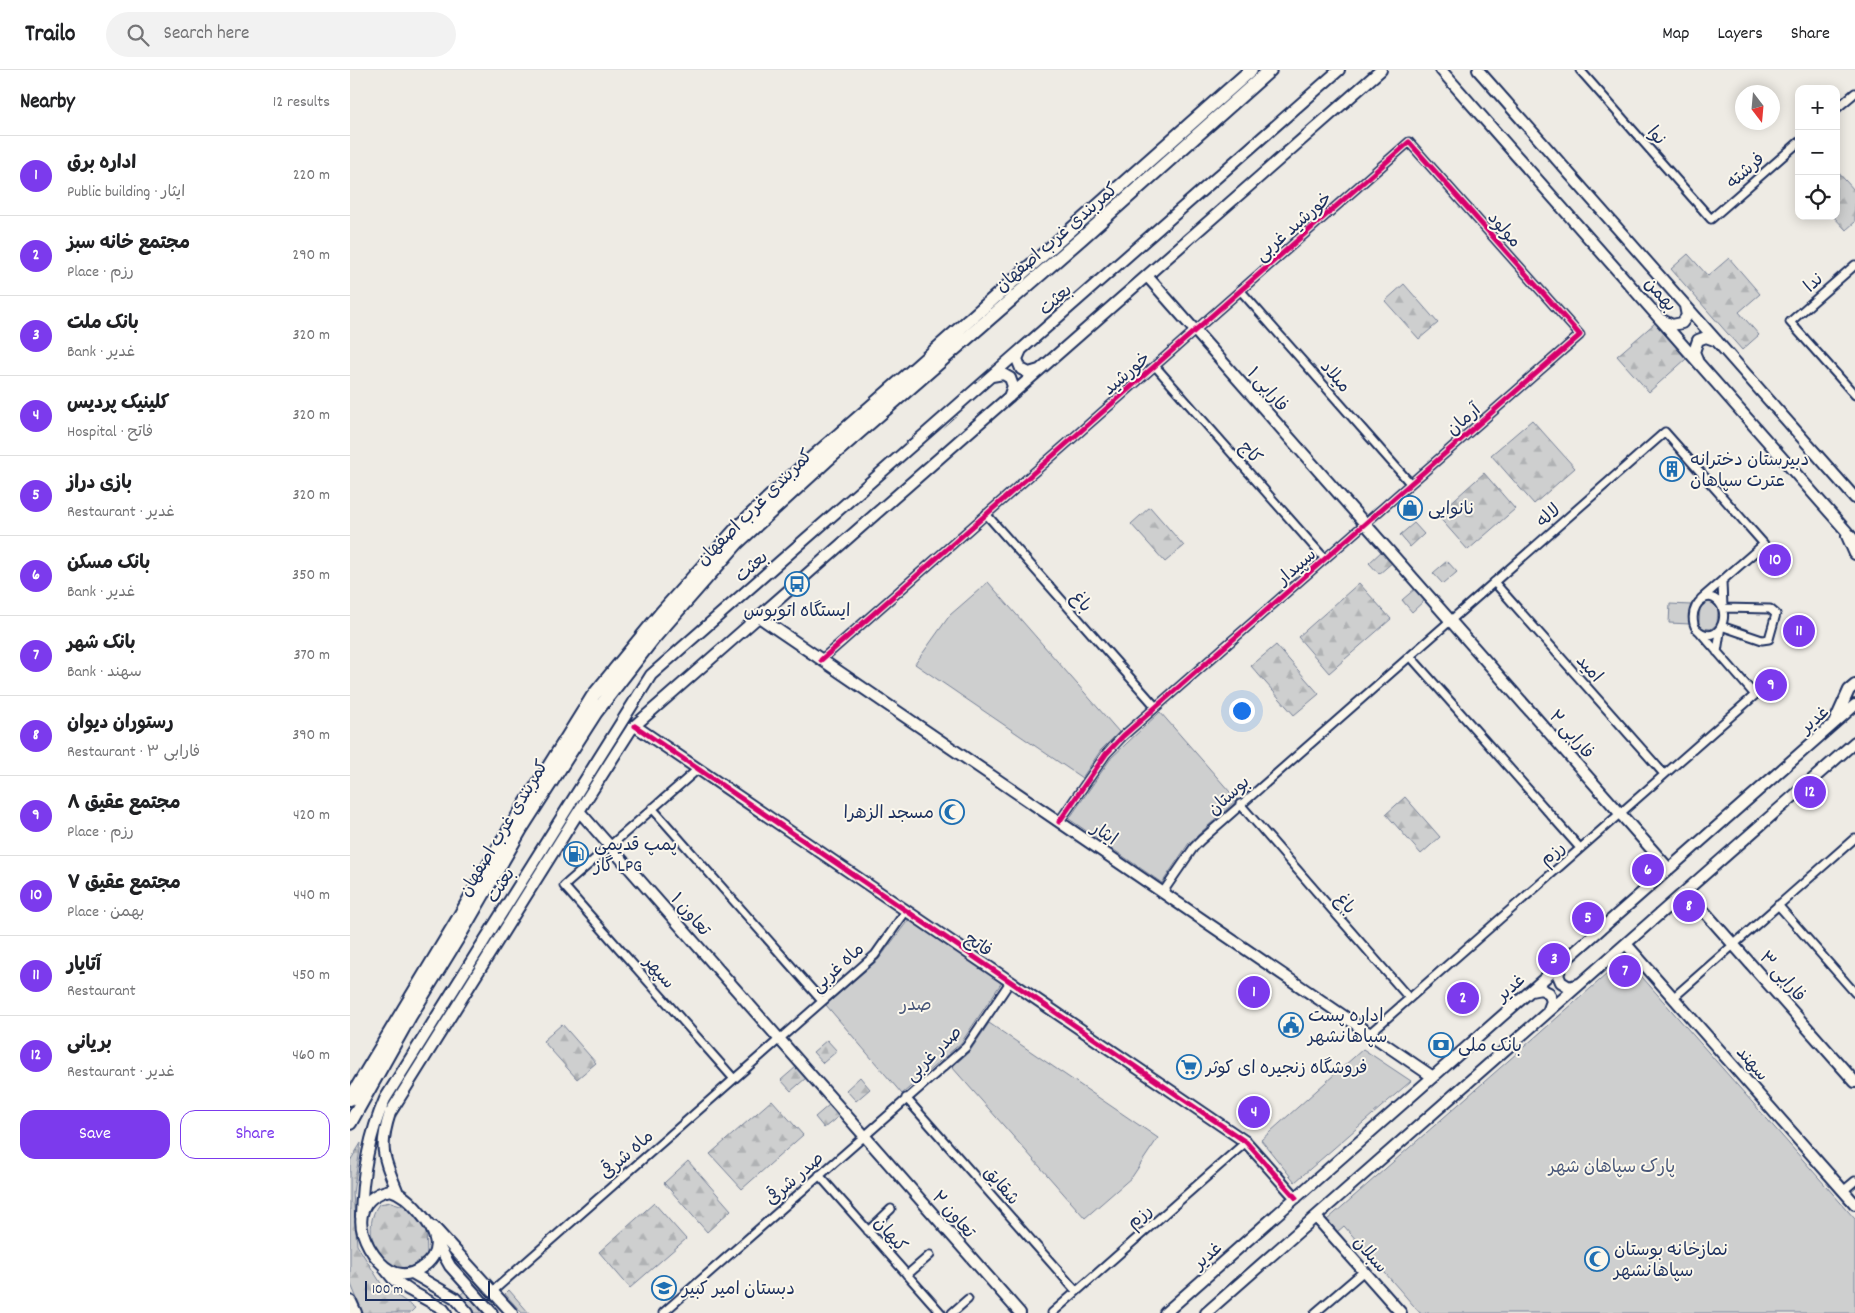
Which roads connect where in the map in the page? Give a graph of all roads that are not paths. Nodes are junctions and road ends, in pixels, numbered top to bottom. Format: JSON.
{"nodes":[{"id":1,"x":1251,"y":70,"type":"edge"},
{"id":2,"x":1270,"y":70,"type":"edge"},
{"id":3,"x":1339,"y":70,"type":"edge"},
{"id":4,"x":1381,"y":70,"type":"edge"},
{"id":5,"x":1441,"y":70,"type":"edge"},
{"id":6,"x":1478,"y":70,"type":"edge"},
{"id":7,"x":1580,"y":70,"type":"edge"},
{"id":8,"x":1855,"y":93,"type":"edge"},
{"id":9,"x":1840,"y":106,"type":"edge"},
{"id":10,"x":1409,"y":142,"type":"joint"},
{"id":11,"x":1795,"y":146,"type":"edge"},
{"id":12,"x":1711,"y":219,"type":"joint"},
{"id":13,"x":1855,"y":265,"type":"edge"},
{"id":14,"x":1147,"y":276,"type":"junction"},
{"id":15,"x":1240,"y":290,"type":"junction"},
{"id":16,"x":1684,"y":303,"type":"junction"},
{"id":17,"x":1662,"y":320,"type":"junction"},
{"id":18,"x":1195,"y":330,"type":"junction"},
{"id":19,"x":1580,"y":335,"type":"joint"},
{"id":20,"x":1718,"y":341,"type":"junction"},
{"id":21,"x":1022,"y":349,"type":"junction"},
{"id":22,"x":1698,"y":362,"type":"junction"},
{"id":23,"x":1155,"y":366,"type":"junction"},
{"id":24,"x":1040,"y":370,"type":"junction"},
{"id":25,"x":990,"y":377,"type":"junction"},
{"id":26,"x":1855,"y":395,"type":"edge"},
{"id":27,"x":1009,"y":397,"type":"junction"},
{"id":28,"x":1410,"y":483,"type":"junction"},
{"id":29,"x":1855,"y":498,"type":"edge"},
{"id":30,"x":986,"y":514,"type":"junction"},
{"id":31,"x":1365,"y":524,"type":"junction"},
{"id":32,"x":1844,"y":529,"type":"junction"},
{"id":33,"x":1855,"y":541,"type":"edge"},
{"id":34,"x":1855,"y":554,"type":"edge"},
{"id":35,"x":1325,"y":559,"type":"junction"},
{"id":36,"x":1722,"y":581,"type":"junction"},
{"id":37,"x":1494,"y":582,"type":"junction"},
{"id":38,"x":1701,"y":599,"type":"junction"},
{"id":39,"x":1723,"y":608,"type":"junction"},
{"id":40,"x":759,"y":617,"type":"junction"},
{"id":41,"x":1450,"y":620,"type":"junction"},
{"id":42,"x":1721,"y":626,"type":"junction"},
{"id":43,"x":1699,"y":631,"type":"junction"},
{"id":44,"x":1718,"y":652,"type":"junction"},
{"id":45,"x":1410,"y":656,"type":"junction"},
{"id":46,"x":821,"y":660,"type":"junction"},
{"id":47,"x":1855,"y":685,"type":"edge"},
{"id":48,"x":1855,"y":705,"type":"edge"},
{"id":49,"x":1156,"y":708,"type":"junction"},
{"id":50,"x":1834,"y":724,"type":"junction"},
{"id":51,"x":635,"y":726,"type":"junction"},
{"id":52,"x":1854,"y":743,"type":"edge"},
{"id":53,"x":698,"y":769,"type":"junction"},
{"id":54,"x":1664,"y":774,"type":"junction"},
{"id":55,"x":1240,"y":804,"type":"junction"},
{"id":56,"x":652,"y":808,"type":"junction"},
{"id":57,"x":578,"y":811,"type":"junction"},
{"id":58,"x":1620,"y":813,"type":"junction"},
{"id":59,"x":1059,"y":822,"type":"junction"},
{"id":60,"x":1855,"y":838,"type":"edge"},
{"id":61,"x":610,"y":846,"type":"junction"},
{"id":62,"x":1580,"y":848,"type":"junction"},
{"id":63,"x":1669,"y":869,"type":"junction"},
{"id":64,"x":1686,"y":890,"type":"junction"},
{"id":65,"x":1163,"y":892,"type":"junction"},
{"id":66,"x":1778,"y":905,"type":"junction"},
{"id":67,"x":906,"y":911,"type":"junction"},
{"id":68,"x":1626,"y":944,"type":"junction"},
{"id":69,"x":1734,"y":945,"type":"junction"},
{"id":70,"x":1562,"y":963,"type":"junction"},
{"id":71,"x":1010,"y":982,"type":"junction"},
{"id":72,"x":1581,"y":984,"type":"junction"},
{"id":73,"x":1529,"y":992,"type":"junction"},
{"id":74,"x":1855,"y":993,"type":"edge"},
{"id":75,"x":1410,"y":998,"type":"junction"},
{"id":76,"x":1673,"y":998,"type":"junction"},
{"id":77,"x":822,"y":1001,"type":"junction"},
{"id":78,"x":1548,"y":1013,"type":"junction"},
{"id":79,"x":1370,"y":1034,"type":"junction"},
{"id":80,"x":779,"y":1039,"type":"junction"},
{"id":81,"x":1433,"y":1077,"type":"junction"},
{"id":82,"x":734,"y":1079,"type":"junction"},
{"id":83,"x":373,"y":1082,"type":"junction"},
{"id":84,"x":1855,"y":1082,"type":"edge"},
{"id":85,"x":906,"y":1098,"type":"junction"},
{"id":86,"x":350,"y":1099,"type":"edge"},
{"id":87,"x":350,"y":1123,"type":"edge"},
{"id":88,"x":350,"y":1135,"type":"edge"},
{"id":89,"x":864,"y":1136,"type":"junction"},
{"id":90,"x":1246,"y":1142,"type":"junction"},
{"id":91,"x":819,"y":1175,"type":"junction"},
{"id":92,"x":1855,"y":1181,"type":"edge"},
{"id":93,"x":1843,"y":1191,"type":"junction"},
{"id":94,"x":398,"y":1193,"type":"junction"},
{"id":95,"x":1296,"y":1198,"type":"junction"},
{"id":96,"x":1855,"y":1204,"type":"edge"},
{"id":97,"x":892,"y":1209,"type":"dead end"},
{"id":98,"x":418,"y":1210,"type":"junction"},
{"id":99,"x":1316,"y":1216,"type":"junction"},
{"id":100,"x":361,"y":1217,"type":"junction"},
{"id":101,"x":868,"y":1231,"type":"junction"},
{"id":102,"x":436,"y":1240,"type":"junction"},
{"id":103,"x":930,"y":1255,"type":"dead end"},
{"id":104,"x":379,"y":1263,"type":"junction"},
{"id":105,"x":1364,"y":1271,"type":"junction"},
{"id":106,"x":412,"y":1273,"type":"junction"},
{"id":107,"x":907,"y":1275,"type":"junction"},
{"id":108,"x":492,"y":1291,"type":"junction"},
{"id":109,"x":1076,"y":1291,"type":"junction"},
{"id":110,"x":479,"y":1299,"type":"junction"},
{"id":111,"x":968,"y":1299,"type":"dead end"},
{"id":112,"x":350,"y":1302,"type":"edge"},
{"id":113,"x":355,"y":1313,"type":"edge"},
{"id":114,"x":446,"y":1313,"type":"edge"},
{"id":115,"x":468,"y":1313,"type":"edge"},
{"id":116,"x":492,"y":1313,"type":"edge"},
{"id":117,"x":501,"y":1313,"type":"edge"},
{"id":118,"x":512,"y":1313,"type":"edge"},
{"id":119,"x":663,"y":1313,"type":"edge"},
{"id":120,"x":941,"y":1313,"type":"edge"},
{"id":121,"x":952,"y":1313,"type":"edge"},
{"id":122,"x":1020,"y":1313,"type":"edge"},
{"id":123,"x":1052,"y":1313,"type":"edge"},
{"id":124,"x":1165,"y":1313,"type":"edge"},
{"id":125,"x":1206,"y":1313,"type":"edge"},
{"id":126,"x":1316,"y":1313,"type":"edge"},
{"id":127,"x":1401,"y":1313,"type":"edge"}],
"edges":[{"from":1,"to":86,"type":"highway","name":"کمربندی غرب اصفهان"},
{"from":2,"to":83,"type":"highway","name":"کمربندی غرب اصفهان"},
{"from":3,"to":21,"type":"main road","name":"بعثت"},
{"from":4,"to":14,"type":"main road","name":"بعثت"},
{"from":5,"to":17,"type":"main road","name":"بهمن"},
{"from":6,"to":16,"type":"main road","name":"بهمن"},
{"from":7,"to":12,"type":"street","name":"نوا"},
{"from":8,"to":9,"type":"street"},
{"from":10,"to":15,"type":"street","name":"خورشید غربی"},
{"from":10,"to":19,"type":"street","name":"مولود"},
{"from":11,"to":12,"type":"street","name":"فرشته"},
{"from":13,"to":26,"type":"street","name":"ندا"},
{"from":14,"to":18,"type":"main road","name":"فارابی ۱"},
{"from":14,"to":24,"type":"main road","name":"بعثت"},
{"from":15,"to":18,"type":"street","name":"خورشید غربی"},
{"from":15,"to":28,"type":"street","name":"میلاد"},
{"from":16,"to":17,"type":"main road"},
{"from":16,"to":20,"type":"main road","name":"بهمن"},
{"from":17,"to":22,"type":"main road","name":"بهمن"},
{"from":18,"to":23,"type":"street","name":"خورشید"},
{"from":18,"to":31,"type":"main road","name":"فارابی ۱"},
{"from":19,"to":28,"type":"street","name":"آرمان"},
{"from":20,"to":22,"type":"main road"},
{"from":20,"to":29,"type":"main road","name":"بهمن"},
{"from":21,"to":24,"type":"main road"},
{"from":21,"to":25,"type":"main road","name":"بعثت"},
{"from":22,"to":32,"type":"main road","name":"بهمن"},
{"from":23,"to":30,"type":"street","name":"خورشید"},
{"from":23,"to":35,"type":"street","name":"کاج"},
{"from":24,"to":27,"type":"main road","name":"بعثت"},
{"from":25,"to":27,"type":"main road"},
{"from":25,"to":100,"type":"main road","name":"بعثت"},
{"from":27,"to":40,"type":"main road","name":"بعثت"},
{"from":28,"to":31,"type":"street","name":"آرمان"},
{"from":30,"to":46,"type":"street","name":"خورشید"},
{"from":30,"to":49,"type":"street","name":"باغ"},
{"from":31,"to":35,"type":"street","name":"سپیدار"},
{"from":31,"to":41,"type":"main road","name":"فارابی ۱"},
{"from":32,"to":33,"type":"main road","name":"بهمن"},
{"from":32,"to":34,"type":"main road"},
{"from":35,"to":49,"type":"street","name":"سپیدار"},
{"from":36,"to":37,"type":"street","name":"لاله"},
{"from":36,"to":38,"type":"street"},
{"from":36,"to":39,"type":"street"},
{"from":37,"to":41,"type":"street","name":"لاله"},
{"from":37,"to":54,"type":"street","name":"امید"},
{"from":38,"to":39,"type":"street"},
{"from":38,"to":43,"type":"street"},
{"from":39,"to":42,"type":"street"},
{"from":39,"to":42,"type":"street"},
{"from":40,"to":46,"type":"main road","name":"ایثار"},
{"from":40,"to":51,"type":"main road","name":"بعثت"},
{"from":41,"to":45,"type":"street","name":"لاله"},
{"from":41,"to":58,"type":"main road","name":"فارابی ۲"},
{"from":42,"to":43,"type":"street"},
{"from":42,"to":44,"type":"street"},
{"from":43,"to":44,"type":"street"},
{"from":44,"to":54,"type":"street","name":"رزم"},
{"from":45,"to":55,"type":"street","name":"بوستان"},
{"from":45,"to":62,"type":"street"},
{"from":46,"to":59,"type":"main road","name":"ایثار"},
{"from":47,"to":50,"type":"main road"},
{"from":48,"to":50,"type":"main road","name":"غدیر"},
{"from":49,"to":59,"type":"street","name":"سپیدار"},
{"from":50,"to":63,"type":"main road","name":"غدیر"},
{"from":51,"to":53,"type":"main road","name":"فاتح"},
{"from":51,"to":57,"type":"main road","name":"بعثت"},
{"from":52,"to":64,"type":"main road"},
{"from":53,"to":56,"type":"street"},
{"from":53,"to":67,"type":"main road","name":"فاتح"},
{"from":54,"to":58,"type":"street","name":"رزم"},
{"from":55,"to":65,"type":"street","name":"بوستان"},
{"from":55,"to":75,"type":"street","name":"باغ"},
{"from":56,"to":61,"type":"street"},
{"from":56,"to":77,"type":"street"},
{"from":57,"to":61,"type":"main road","name":"تعاون ۱"},
{"from":57,"to":94,"type":"main road","name":"بعثت"},
{"from":58,"to":62,"type":"street","name":"رزم"},
{"from":58,"to":63,"type":"main road","name":"فارابی ۲"},
{"from":59,"to":65,"type":"main road","name":"ایثار"},
{"from":60,"to":66,"type":"street"},
{"from":61,"to":80,"type":"main road","name":"تعاون ۱"},
{"from":61,"to":82,"type":"street","name":"سپهر"},
{"from":62,"to":75,"type":"street","name":"رزم"},
{"from":63,"to":70,"type":"main road","name":"غدیر"},
{"from":64,"to":68,"type":"main road"},
{"from":64,"to":69,"type":"main road","name":"فارابی ۳"},
{"from":65,"to":79,"type":"main road","name":"ایثار"},
{"from":66,"to":69,"type":"street"},
{"from":66,"to":74,"type":"street"},
{"from":67,"to":71,"type":"main road","name":"فاتح"},
{"from":67,"to":77,"type":"street","name":"ماه غربی"},
{"from":68,"to":72,"type":"main road"},
{"from":68,"to":76,"type":"main road","name":"سهند"},
{"from":69,"to":76,"type":"street"},
{"from":69,"to":84,"type":"main road","name":"فارابی ۳"},
{"from":70,"to":72,"type":"main road"},
{"from":70,"to":73,"type":"main road","name":"غدیر"},
{"from":71,"to":85,"type":"street","name":"صدر غربی"},
{"from":71,"to":90,"type":"main road","name":"فاتح"},
{"from":72,"to":78,"type":"main road"},
{"from":73,"to":78,"type":"main road"},
{"from":73,"to":81,"type":"main road","name":"غدیر"},
{"from":75,"to":79,"type":"street","name":"رزم"},
{"from":76,"to":93,"type":"main road","name":"سهند"},
{"from":77,"to":80,"type":"street","name":"ماه غربی"},
{"from":78,"to":99,"type":"main road"},
{"from":79,"to":81,"type":"main road","name":"ایثار"},
{"from":80,"to":82,"type":"street","name":"ماه شرقی"},
{"from":80,"to":89,"type":"main road","name":"تعاون ۱"},
{"from":81,"to":95,"type":"main road","name":"غدیر"},
{"from":82,"to":108,"type":"street","name":"ماه شرقی"},
{"from":83,"to":87,"type":"highway","name":"کمربندی غرب اصفهان"},
{"from":83,"to":88,"type":"highway"},
{"from":85,"to":89,"type":"street","name":"صدر غربی"},
{"from":85,"to":109,"type":"street","name":"شقایق"},
{"from":89,"to":91,"type":"street","name":"صدر شرقی"},
{"from":89,"to":122,"type":"main road","name":"تعاون ۲"},
{"from":90,"to":95,"type":"main road","name":"فاتح"},
{"from":90,"to":109,"type":"street","name":"رزم"},
{"from":91,"to":101,"type":"street","name":"کیهان"},
{"from":91,"to":119,"type":"street","name":"صدر شرقی"},
{"from":92,"to":93,"type":"street"},
{"from":93,"to":96,"type":"main road","name":"سهند"},
{"from":94,"to":98,"type":"main road"},
{"from":94,"to":100,"type":"main road"},
{"from":95,"to":124,"type":"main road","name":"غدیر"},
{"from":97,"to":101,"type":"street"},
{"from":98,"to":102,"type":"main road"},
{"from":98,"to":108,"type":"main road"},
{"from":99,"to":105,"type":"main road","name":"سبلان"},
{"from":99,"to":125,"type":"main road"},
{"from":100,"to":104,"type":"main road"},
{"from":101,"to":107,"type":"street","name":"کیهان"},
{"from":102,"to":106,"type":"main road"},
{"from":102,"to":110,"type":"main road"},
{"from":103,"to":107,"type":"street"},
{"from":104,"to":106,"type":"main road"},
{"from":104,"to":114,"type":"main road"},
{"from":105,"to":126,"type":"street"},
{"from":105,"to":127,"type":"main road","name":"سبلان"},
{"from":106,"to":115,"type":"main road"},
{"from":107,"to":120,"type":"street","name":"کیهان"},
{"from":108,"to":118,"type":"main road"},
{"from":109,"to":123,"type":"street","name":"رزم"},
{"from":110,"to":116,"type":"main road"},
{"from":110,"to":117,"type":"main road"},
{"from":111,"to":121,"type":"street"},
{"from":112,"to":113,"type":"highway"}]}
